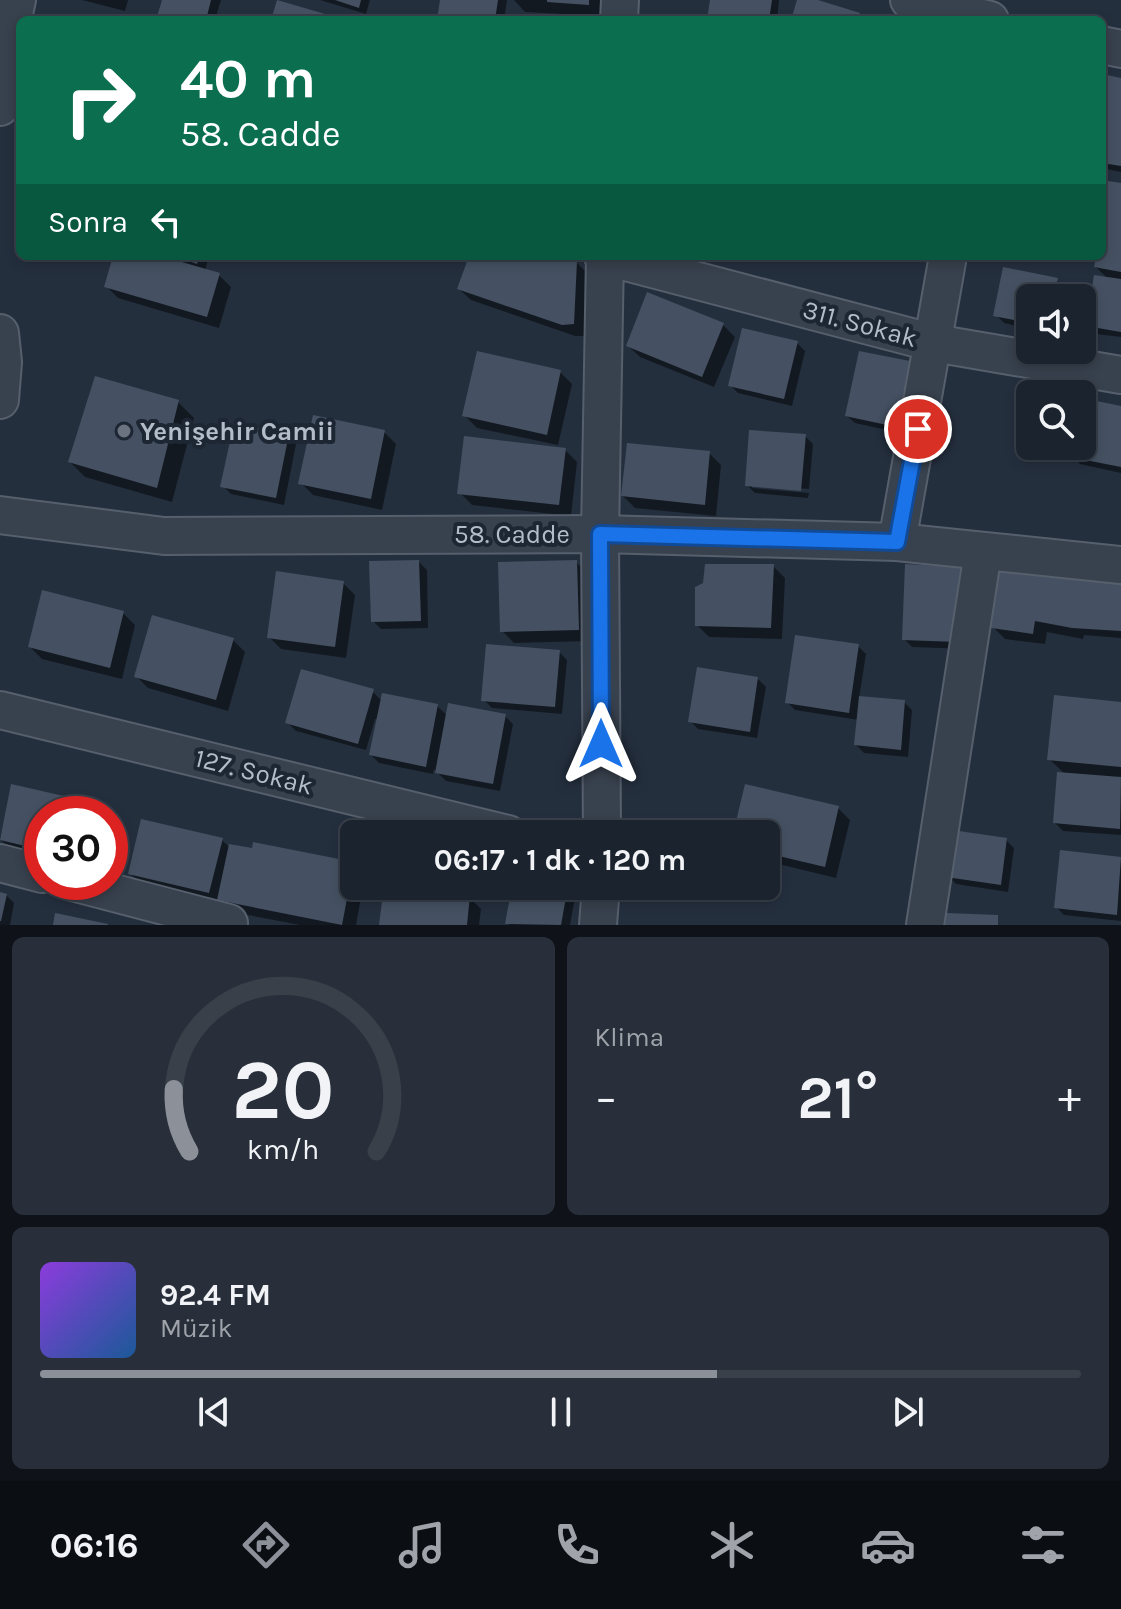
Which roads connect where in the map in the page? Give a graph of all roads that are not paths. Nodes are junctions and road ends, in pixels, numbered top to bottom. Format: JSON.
{"nodes":[{"id":1,"x":909,"y":0,"type":"edge"},
{"id":2,"x":971,"y":16,"type":"edge"},
{"id":3,"x":12,"y":24,"type":"edge"},
{"id":4,"x":0,"y":107,"type":"edge"},
{"id":5,"x":604,"y":260,"type":"edge"},
{"id":6,"x":619,"y":260,"type":"edge"},
{"id":7,"x":947,"y":260,"type":"edge"},
{"id":8,"x":0,"y":333,"type":"edge"},
{"id":9,"x":934,"y":343,"type":"junction"},
{"id":10,"x":1121,"y":375,"type":"edge"},
{"id":11,"x":0,"y":400,"type":"edge"},
{"id":12,"x":0,"y":515,"type":"edge"},
{"id":13,"x":600,"y":534,"type":"junction"},
{"id":14,"x":897,"y":542,"type":"junction"},
{"id":15,"x":983,"y":552,"type":"junction"},
{"id":16,"x":1121,"y":565,"type":"edge"},
{"id":17,"x":0,"y":710,"type":"edge"},
{"id":18,"x":451,"y":820,"type":"edge"},
{"id":19,"x":602,"y":820,"type":"edge"},
{"id":20,"x":0,"y":863,"type":"edge"},
{"id":21,"x":24,"y":869,"type":"edge"},
{"id":22,"x":128,"y":897,"type":"edge"},
{"id":23,"x":600,"y":900,"type":"edge"},
{"id":24,"x":229,"y":923,"type":"dead end"},
{"id":25,"x":598,"y":925,"type":"edge"},
{"id":26,"x":925,"y":925,"type":"edge"}],
"edges":[{"from":1,"to":2,"type":"street"},
{"from":3,"to":4,"type":"street"},
{"from":5,"to":13,"type":"street"},
{"from":6,"to":9,"type":"street","name":"311. Sokak"},
{"from":7,"to":9,"type":"street"},
{"from":8,"to":11,"type":"street"},
{"from":9,"to":10,"type":"street","name":"311. Sokak"},
{"from":9,"to":14,"type":"street"},
{"from":12,"to":13,"type":"street","name":"58. Cadde"},
{"from":13,"to":14,"type":"street","name":"58. Cadde"},
{"from":13,"to":19,"type":"street"},
{"from":14,"to":15,"type":"street","name":"58. Cadde"},
{"from":15,"to":16,"type":"street","name":"58. Cadde"},
{"from":15,"to":26,"type":"street"},
{"from":17,"to":18,"type":"street","name":"127. Sokak"},
{"from":20,"to":21,"type":"street"},
{"from":22,"to":24,"type":"street"},
{"from":23,"to":25,"type":"street"}]}
